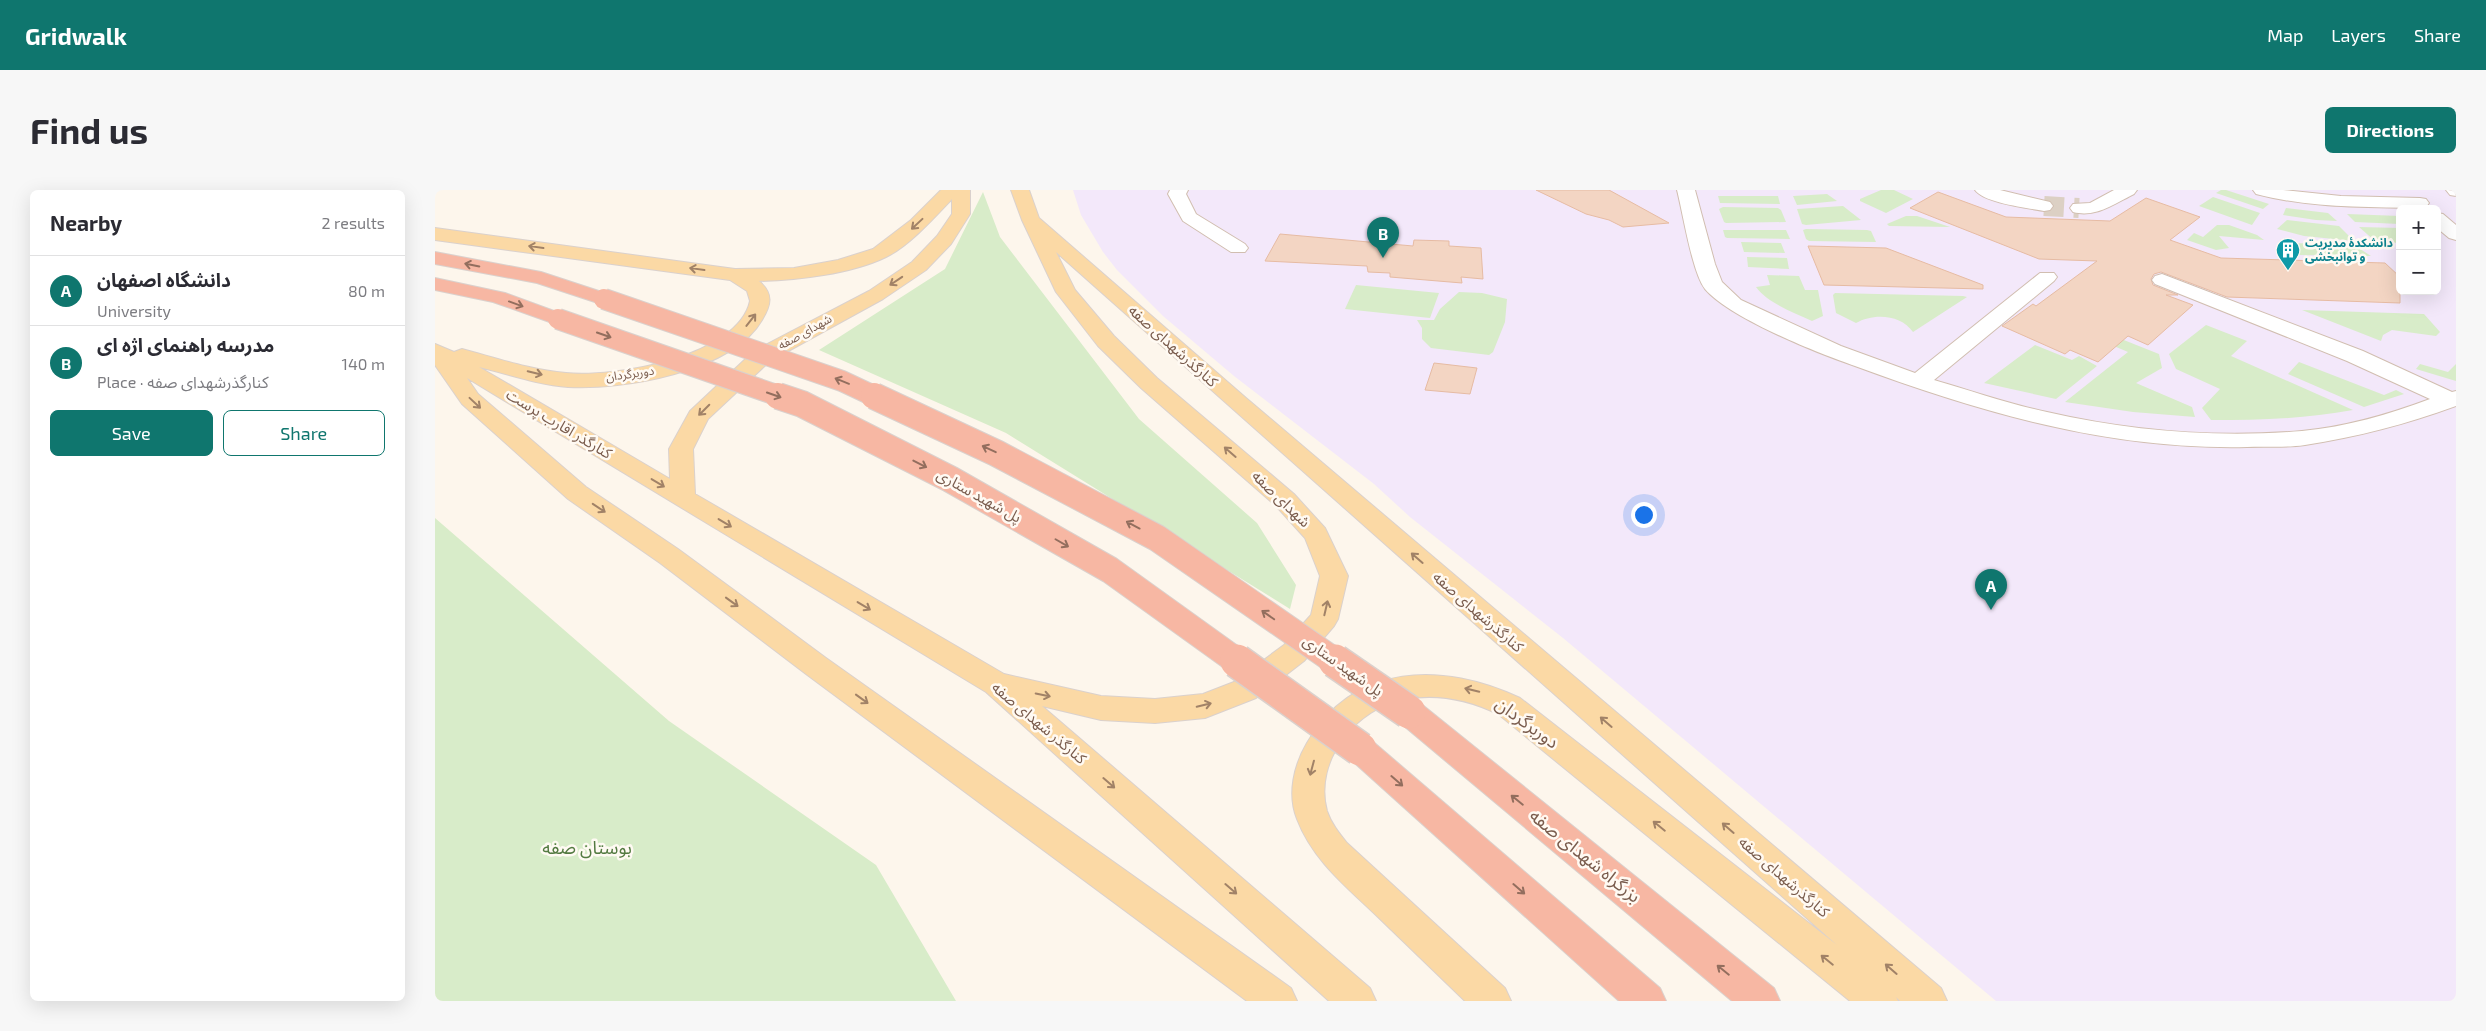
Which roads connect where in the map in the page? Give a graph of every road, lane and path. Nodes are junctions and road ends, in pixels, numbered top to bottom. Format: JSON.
{"nodes":[{"id":1,"x":951,"y":190,"type":"edge"},
{"id":2,"x":961,"y":190,"type":"edge"},
{"id":3,"x":1020,"y":190,"type":"edge"},
{"id":4,"x":1179,"y":190,"type":"edge"},
{"id":5,"x":1686,"y":190,"type":"edge"},
{"id":6,"x":1984,"y":190,"type":"edge"},
{"id":7,"x":2128,"y":190,"type":"edge"},
{"id":8,"x":2263,"y":190,"type":"edge"},
{"id":9,"x":2407,"y":190,"type":"edge"},
{"id":10,"x":2396,"y":205,"type":"edge"},
{"id":11,"x":2423,"y":205,"type":"edge"},
{"id":12,"x":2043,"y":206,"type":"tunnel mouth"},
{"id":13,"x":2079,"y":208,"type":"tunnel mouth"},
{"id":14,"x":1031,"y":220,"type":"junction"},
{"id":15,"x":2441,"y":221,"type":"edge"},
{"id":16,"x":435,"y":234,"type":"edge"},
{"id":17,"x":2456,"y":234,"type":"edge"},
{"id":18,"x":1238,"y":248,"type":"dead end"},
{"id":19,"x":435,"y":258,"type":"edge"},
{"id":20,"x":735,"y":274,"type":"junction"},
{"id":21,"x":2047,"y":277,"type":"dead end"},
{"id":22,"x":2162,"y":280,"type":"dead end"},
{"id":23,"x":435,"y":284,"type":"edge"},
{"id":24,"x":435,"y":350,"type":"edge"},
{"id":25,"x":1918,"y":382,"type":"junction"},
{"id":26,"x":2453,"y":399,"type":"edge"},
{"id":27,"x":683,"y":498,"type":"junction"},
{"id":28,"x":996,"y":684,"type":"junction"},
{"id":29,"x":1409,"y":712,"type":"joint"},
{"id":30,"x":1480,"y":990,"type":"edge"},
{"id":31,"x":1278,"y":1001,"type":"edge"},
{"id":32,"x":1357,"y":1001,"type":"edge"},
{"id":33,"x":1647,"y":1001,"type":"edge"},
{"id":34,"x":1761,"y":1001,"type":"edge"},
{"id":35,"x":1879,"y":1001,"type":"edge"},
{"id":36,"x":1928,"y":1001,"type":"edge"}],
"edges":[{"from":1,"to":20,"type":"main road","one_way":true},
{"from":2,"to":27,"type":"main road","name":"شهدای صفه","one_way":true},
{"from":3,"to":14,"type":"main road","name":"شهدای صفه"},
{"from":4,"to":18,"type":"lane"},
{"from":5,"to":25,"type":"lane"},
{"from":6,"to":12,"type":"lane"},
{"from":7,"to":13,"type":"lane"},
{"from":8,"to":10,"type":"lane"},
{"from":9,"to":11,"type":"lane"},
{"from":28,"to":14,"type":"main road","name":"شهدای صفه","one_way":true},
{"from":36,"to":14,"type":"main road","name":"کنارگذرشهدای صفه","one_way":true},
{"from":15,"to":17,"type":"lane"},
{"from":20,"to":16,"type":"main road","one_way":true},
{"from":29,"to":19,"type":"highway","name":"پل شهید ستاری","one_way":true,"bridge":true},
{"from":24,"to":20,"type":"main road","name":"دوربرگردان","one_way":true},
{"from":21,"to":25,"type":"lane"},
{"from":22,"to":26,"type":"lane"},
{"from":23,"to":33,"type":"highway","name":"پل شهید ستاری","one_way":true,"bridge":true},
{"from":24,"to":27,"type":"main road","name":"کنارگذر اقارب پرست","one_way":true},
{"from":24,"to":31,"type":"main road","one_way":true},
{"from":25,"to":26,"type":"lane"},
{"from":27,"to":28,"type":"main road","name":"کنارگذر شهدای صفه","one_way":true},
{"from":28,"to":32,"type":"main road","name":"کنارگذر شهدای صفه","one_way":true},
{"from":34,"to":29,"type":"highway","name":"بزرگراه شهدای صفه","one_way":true},
{"from":35,"to":30,"type":"main road","name":"دوربرگردان","one_way":true}]}
